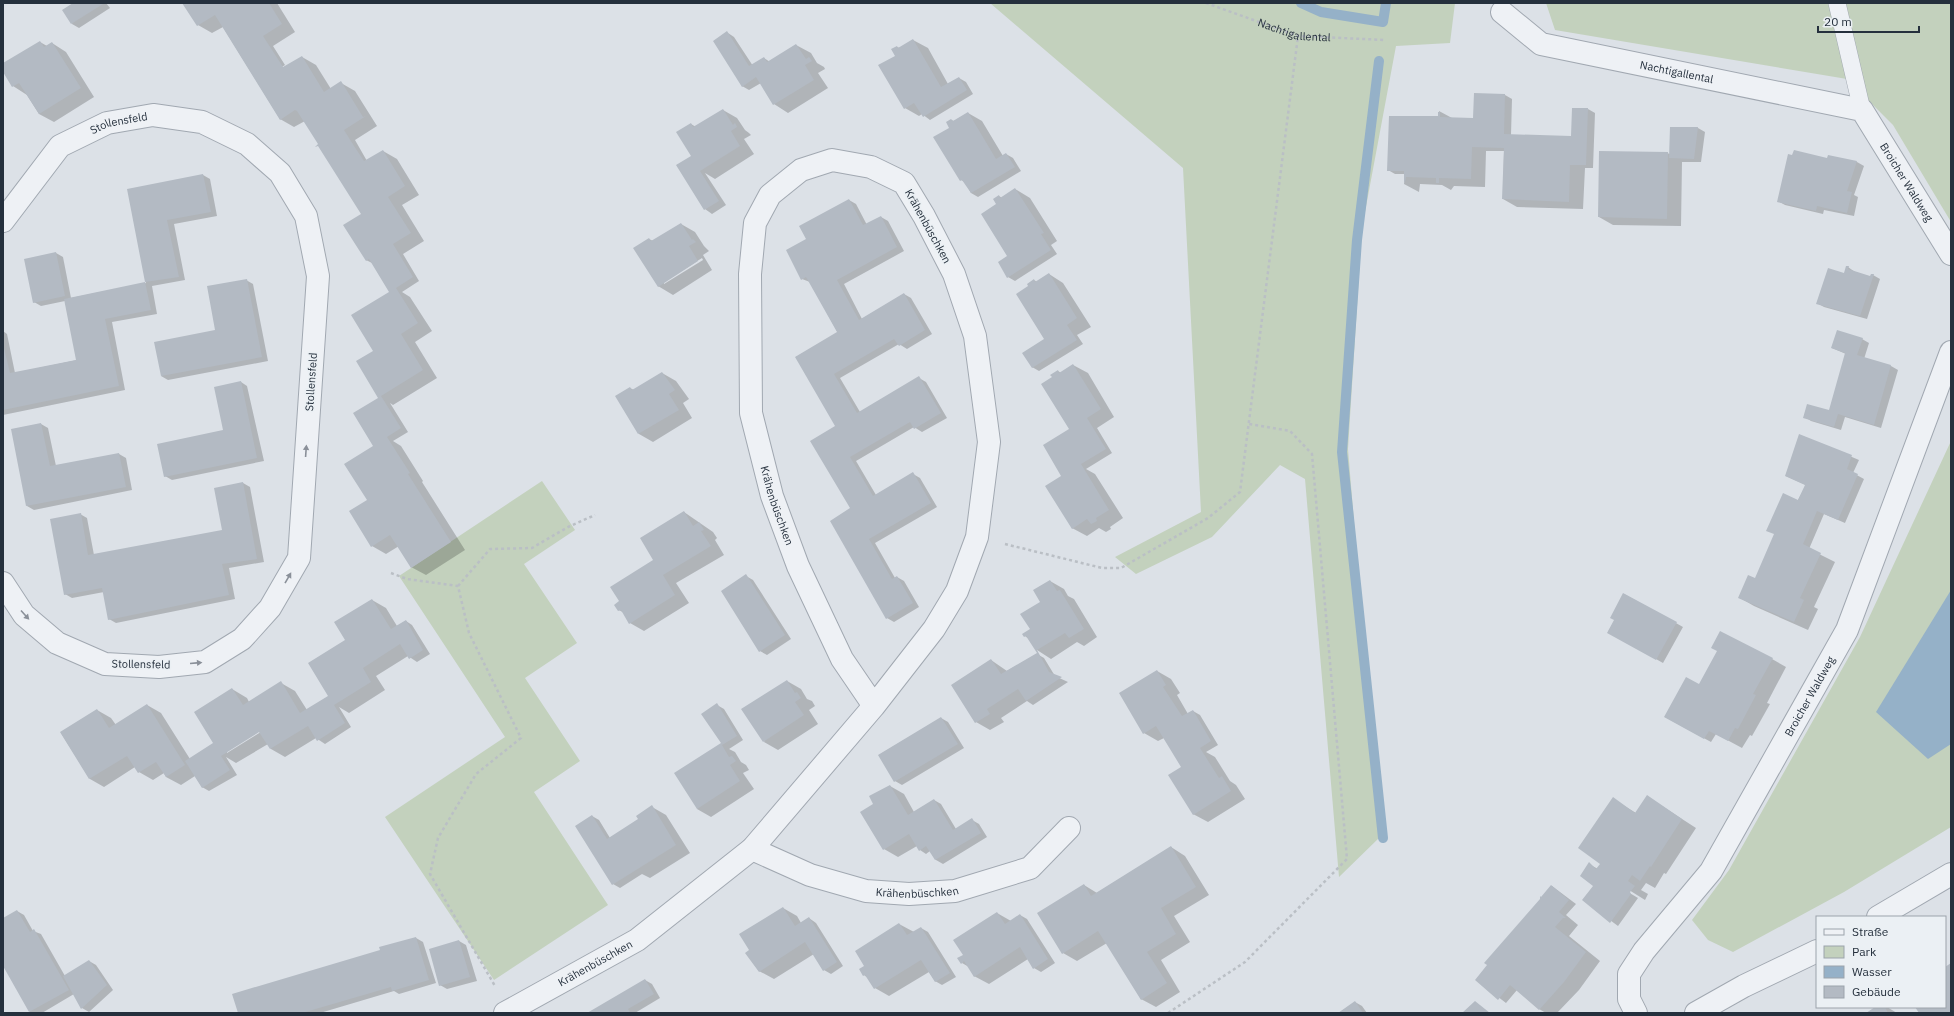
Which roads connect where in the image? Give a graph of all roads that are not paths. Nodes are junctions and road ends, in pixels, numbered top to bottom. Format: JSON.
{"nodes":[{"id":1,"x":1837,"y":3,"type":"edge"},
{"id":2,"x":1502,"y":12,"type":"dead end"},
{"id":3,"x":1862,"y":110,"type":"junction"},
{"id":4,"x":3,"y":221,"type":"edge"},
{"id":5,"x":1951,"y":254,"type":"edge"},
{"id":6,"x":1951,"y":352,"type":"edge"},
{"id":7,"x":3,"y":583,"type":"edge"},
{"id":8,"x":874,"y":706,"type":"junction"},
{"id":9,"x":1069,"y":828,"type":"dead end"},
{"id":10,"x":752,"y":849,"type":"junction"},
{"id":11,"x":1951,"y":874,"type":"edge"},
{"id":12,"x":1880,"y":916,"type":"edge"},
{"id":13,"x":1816,"y":951,"type":"edge"},
{"id":14,"x":509,"y":1012,"type":"edge"},
{"id":15,"x":1636,"y":1013,"type":"edge"},
{"id":16,"x":1696,"y":1013,"type":"edge"}],
"edges":[{"from":1,"to":3,"type":"lane"},
{"from":2,"to":3,"type":"street","name":"Nachtigallental"},
{"from":3,"to":5,"type":"street","name":"Broicher Waldweg"},
{"from":7,"to":4,"type":"street","name":"Stollensfeld","one_way":true},
{"from":6,"to":15,"type":"street","name":"Broicher Waldweg"},
{"from":8,"to":8,"type":"street","name":"Krähenbüschken"},
{"from":8,"to":10,"type":"street","name":"Krähenbüschken"},
{"from":9,"to":10,"type":"street","name":"Krähenbüschken"},
{"from":10,"to":14,"type":"street","name":"Krähenbüschken"},
{"from":11,"to":12,"type":"street"},
{"from":13,"to":16,"type":"street"}]}
